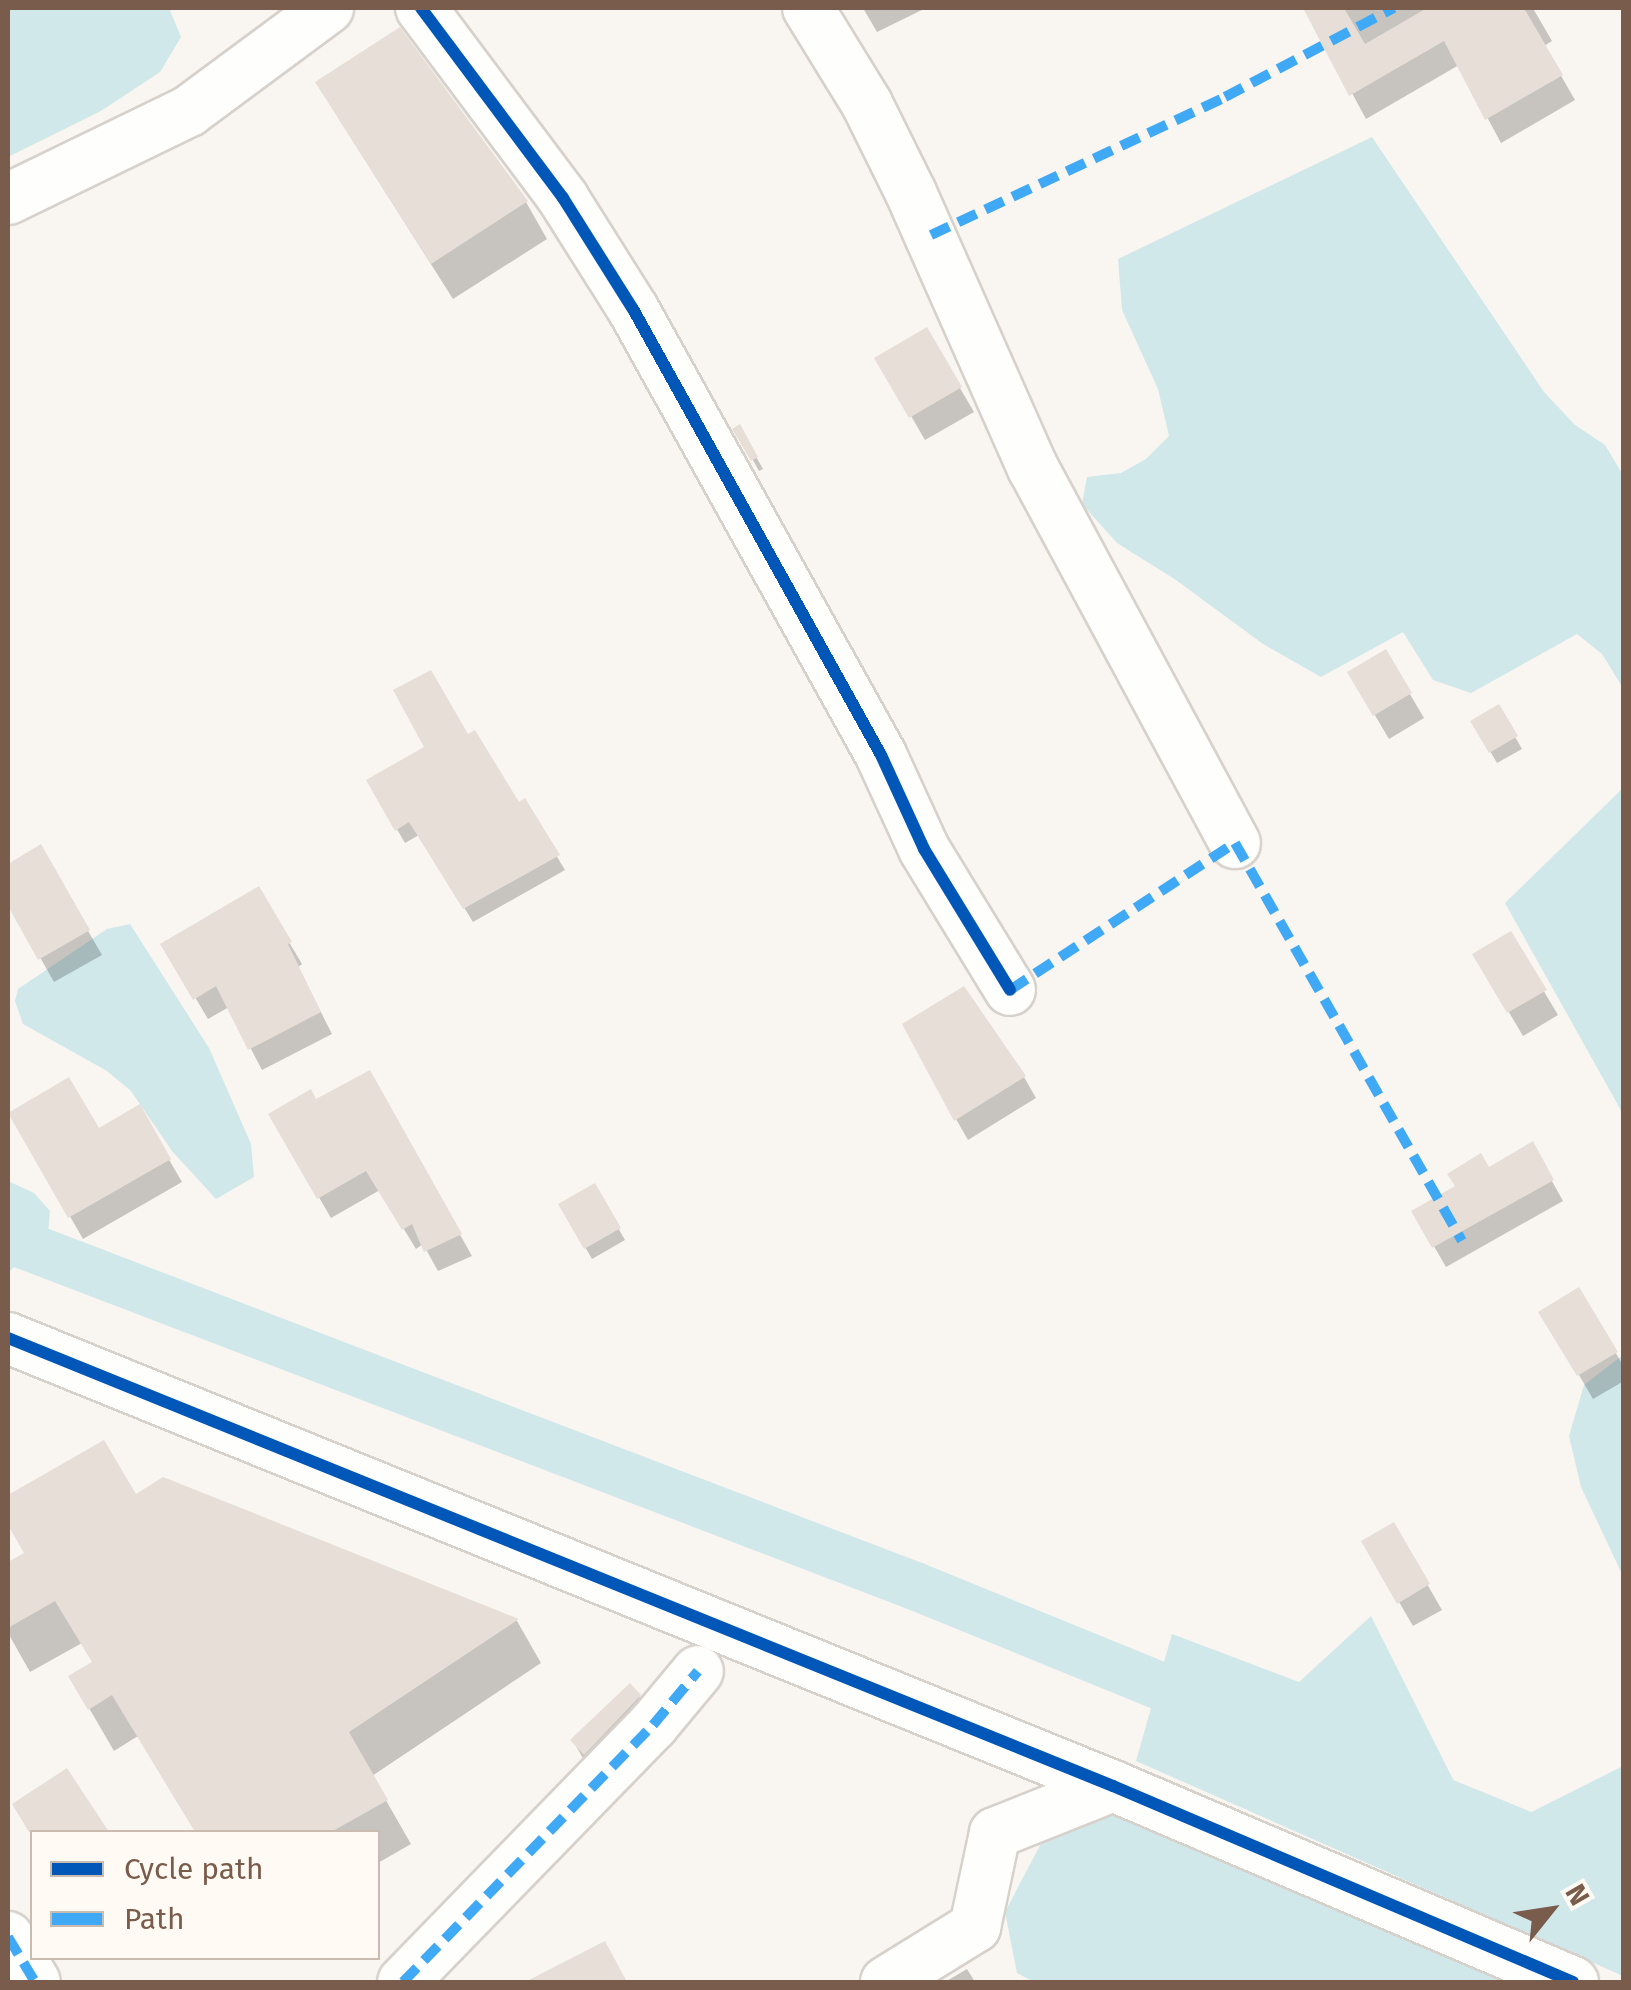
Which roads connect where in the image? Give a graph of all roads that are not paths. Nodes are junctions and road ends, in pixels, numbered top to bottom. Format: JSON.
{"nodes":[{"id":1,"x":328,"y":8,"type":"edge"},
{"id":2,"x":421,"y":8,"type":"edge"},
{"id":3,"x":808,"y":8,"type":"edge"},
{"id":4,"x":8,"y":199,"type":"edge"},
{"id":5,"x":1235,"y":843,"type":"dead end"},
{"id":6,"x":1010,"y":990,"type":"dead end"},
{"id":7,"x":8,"y":1338,"type":"edge"},
{"id":8,"x":698,"y":1671,"type":"dead end"},
{"id":9,"x":1114,"y":1786,"type":"junction"},
{"id":10,"x":8,"y":1937,"type":"edge"},
{"id":11,"x":35,"y":1982,"type":"edge"},
{"id":12,"x":403,"y":1982,"type":"edge"},
{"id":13,"x":886,"y":1982,"type":"edge"},
{"id":14,"x":1574,"y":1982,"type":"edge"}],
"edges":[{"from":1,"to":4,"type":"street"},
{"from":2,"to":6,"type":"street"},
{"from":3,"to":5,"type":"street"},
{"from":7,"to":9,"type":"street"},
{"from":8,"to":12,"type":"street"},
{"from":9,"to":13,"type":"street"},
{"from":9,"to":14,"type":"street"},
{"from":10,"to":11,"type":"street"}]}
